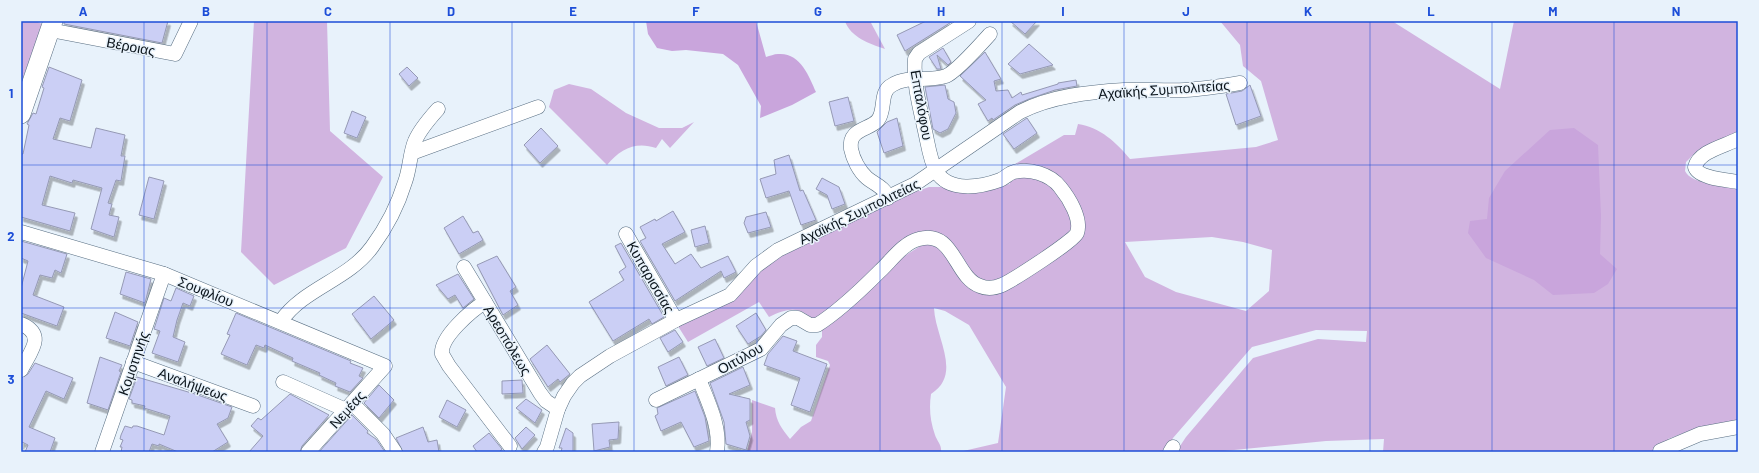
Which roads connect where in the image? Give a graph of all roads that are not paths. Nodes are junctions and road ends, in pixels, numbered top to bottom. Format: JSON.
{"nodes":[{"id":1,"x":191,"y":21,"type":"edge"},
{"id":2,"x":969,"y":21,"type":"edge"},
{"id":3,"x":52,"y":26,"type":"edge"},
{"id":4,"x":990,"y":34,"type":"dead end"},
{"id":5,"x":916,"y":80,"type":"junction"},
{"id":6,"x":1240,"y":83,"type":"dead end"},
{"id":7,"x":538,"y":107,"type":"dead end"},
{"id":8,"x":438,"y":109,"type":"dead end"},
{"id":9,"x":21,"y":114,"type":"edge"},
{"id":10,"x":1738,"y":139,"type":"edge"},
{"id":11,"x":412,"y":154,"type":"junction"},
{"id":12,"x":936,"y":170,"type":"junction"},
{"id":13,"x":1738,"y":182,"type":"edge"},
{"id":14,"x":888,"y":198,"type":"junction"},
{"id":15,"x":21,"y":232,"type":"edge"},
{"id":16,"x":626,"y":234,"type":"dead end"},
{"id":17,"x":464,"y":267,"type":"dead end"},
{"id":18,"x":164,"y":274,"type":"junction"},
{"id":19,"x":485,"y":302,"type":"junction"},
{"id":20,"x":676,"y":320,"type":"junction"},
{"id":21,"x":281,"y":321,"type":"junction"},
{"id":22,"x":21,"y":324,"type":"edge"},
{"id":23,"x":133,"y":362,"type":"junction"},
{"id":24,"x":385,"y":366,"type":"joint"},
{"id":25,"x":21,"y":370,"type":"edge"},
{"id":26,"x":700,"y":379,"type":"junction"},
{"id":27,"x":283,"y":382,"type":"dead end"},
{"id":28,"x":656,"y":400,"type":"dead end"},
{"id":29,"x":254,"y":406,"type":"dead end"},
{"id":30,"x":349,"y":407,"type":"junction"},
{"id":31,"x":558,"y":409,"type":"junction"},
{"id":32,"x":1738,"y":427,"type":"edge"},
{"id":33,"x":510,"y":446,"type":"dead end"},
{"id":34,"x":1660,"y":451,"type":"dead end"},
{"id":35,"x":102,"y":452,"type":"edge"},
{"id":36,"x":308,"y":452,"type":"edge"},
{"id":37,"x":395,"y":452,"type":"edge"},
{"id":38,"x":545,"y":452,"type":"edge"},
{"id":39,"x":718,"y":452,"type":"edge"}],
"edges":[{"from":1,"to":3,"type":"street","name":"Βέροιας"},
{"from":2,"to":5,"type":"street","name":"Επταλόφου"},
{"from":3,"to":9,"type":"street"},
{"from":4,"to":5,"type":"street"},
{"from":5,"to":12,"type":"street","name":"Επταλόφου"},
{"from":5,"to":14,"type":"street"},
{"from":6,"to":12,"type":"street","name":"Αχαϊκής Συμπολιτείας"},
{"from":7,"to":11,"type":"street"},
{"from":8,"to":11,"type":"street"},
{"from":10,"to":13,"type":"street"},
{"from":11,"to":21,"type":"street"},
{"from":12,"to":14,"type":"street","name":"Αχαϊκής Συμπολιτείας"},
{"from":12,"to":26,"type":"street","name":"Οιτύλου"},
{"from":14,"to":20,"type":"street","name":"Αχαϊκής Συμπολιτείας"},
{"from":15,"to":18,"type":"street","name":"Σουφλίου"},
{"from":16,"to":20,"type":"street","name":"Κυπαρισσίας"},
{"from":17,"to":19,"type":"street","name":"Αρεοπόλεως"},
{"from":18,"to":21,"type":"street","name":"Σουφλίου"},
{"from":18,"to":23,"type":"street","name":"Κομοτηνής"},
{"from":19,"to":31,"type":"street","name":"Αρεοπόλεως"},
{"from":19,"to":33,"type":"street"},
{"from":20,"to":31,"type":"street","name":"Αχαϊκής Συμπολιτείας"},
{"from":21,"to":24,"type":"street","name":"Σουφλίου"},
{"from":22,"to":25,"type":"street"},
{"from":23,"to":29,"type":"street","name":"Αναλήψεως"},
{"from":23,"to":35,"type":"street","name":"Κομοτηνής"},
{"from":24,"to":30,"type":"street","name":"Νεμέας"},
{"from":26,"to":28,"type":"street","name":"Οιτύλου"},
{"from":26,"to":39,"type":"street"},
{"from":27,"to":30,"type":"street"},
{"from":30,"to":36,"type":"street","name":"Νεμέας"},
{"from":30,"to":37,"type":"street"},
{"from":31,"to":38,"type":"street","name":"Αχαϊκής Συμπολιτείας"},
{"from":32,"to":34,"type":"street"}]}
